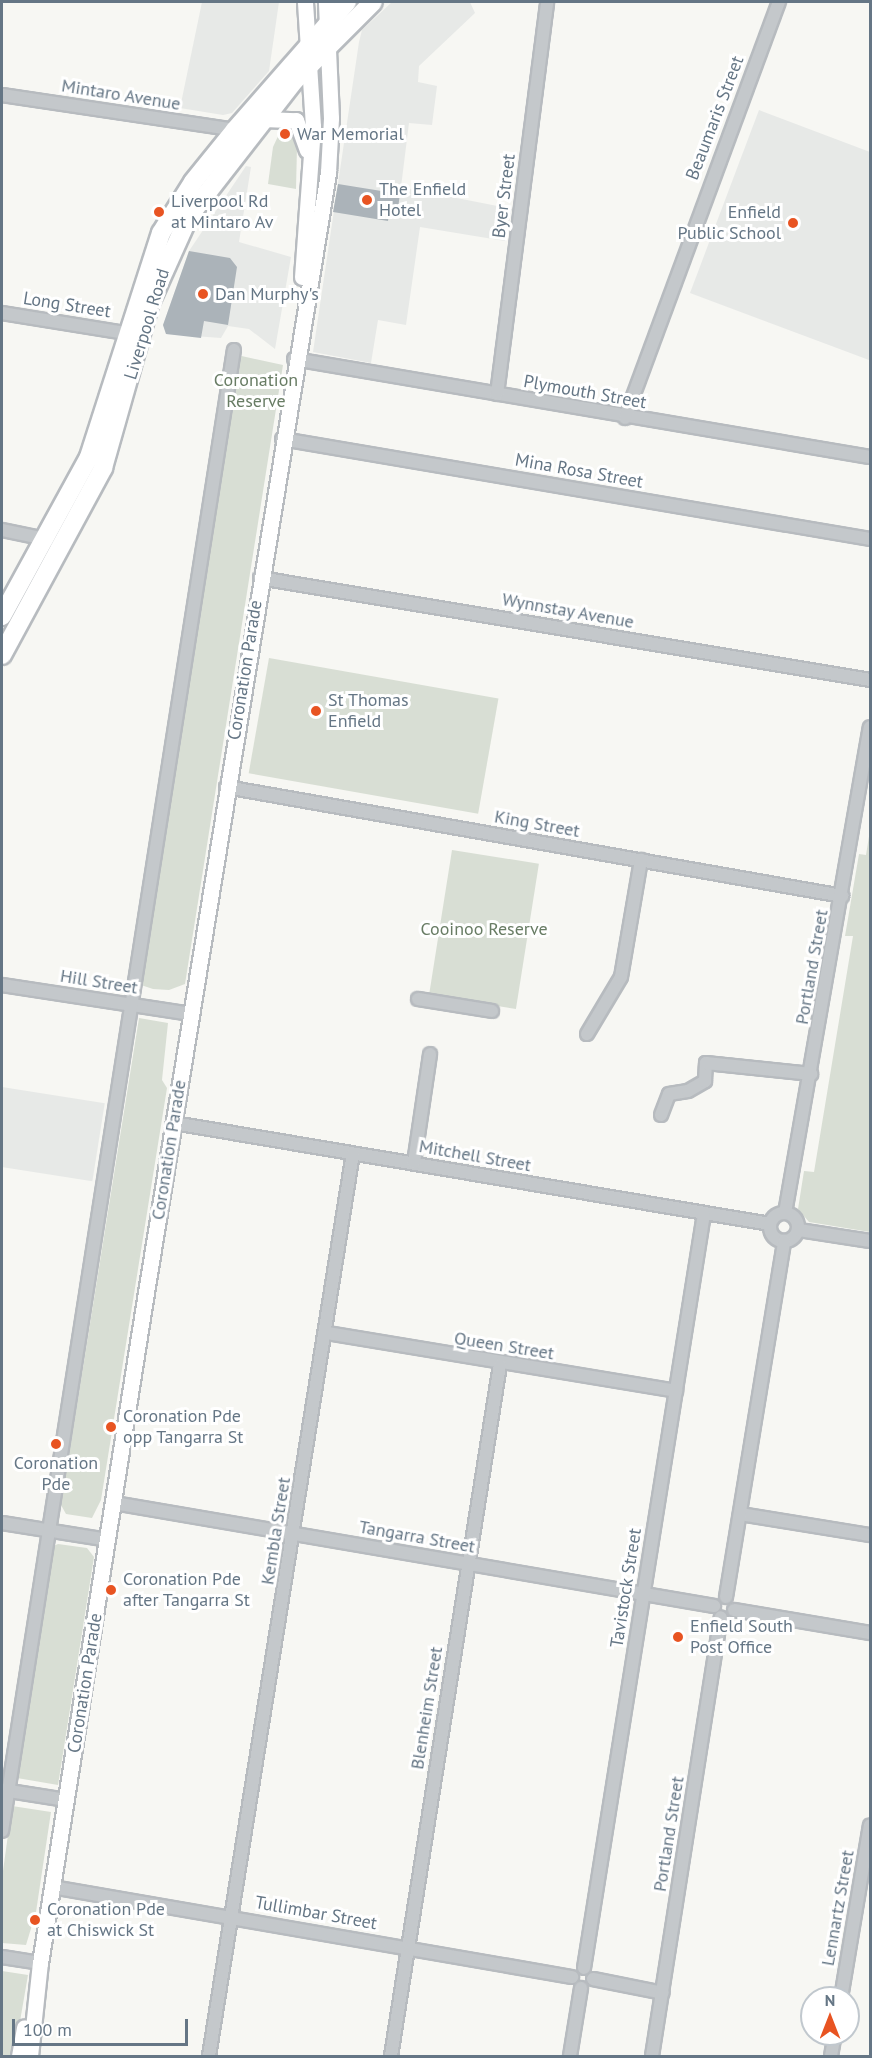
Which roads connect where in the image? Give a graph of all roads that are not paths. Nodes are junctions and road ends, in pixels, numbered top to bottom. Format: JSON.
{"nodes":[{"id":1,"x":305,"y":2,"type":"edge"},
{"id":2,"x":326,"y":2,"type":"edge"},
{"id":3,"x":347,"y":2,"type":"edge"},
{"id":4,"x":373,"y":2,"type":"edge"},
{"id":5,"x":547,"y":2,"type":"edge"},
{"id":6,"x":778,"y":2,"type":"edge"},
{"id":7,"x":327,"y":21,"type":"junction"},
{"id":8,"x":308,"y":42,"type":"junction"},
{"id":9,"x":328,"y":46,"type":"junction"},
{"id":10,"x":309,"y":64,"type":"junction"},
{"id":11,"x":2,"y":95,"type":"edge"},
{"id":12,"x":264,"y":119,"type":"junction"},
{"id":13,"x":234,"y":130,"type":"junction"},
{"id":14,"x":310,"y":165,"type":"junction"},
{"id":15,"x":2,"y":313,"type":"edge"},
{"id":16,"x":126,"y":333,"type":"junction"},
{"id":17,"x":298,"y":336,"type":"junction"},
{"id":18,"x":234,"y":350,"type":"dead end"},
{"id":19,"x":294,"y":359,"type":"junction"},
{"id":20,"x":497,"y":394,"type":"junction"},
{"id":21,"x":625,"y":417,"type":"junction"},
{"id":22,"x":282,"y":439,"type":"junction"},
{"id":23,"x":870,"y":457,"type":"edge"},
{"id":24,"x":2,"y":530,"type":"edge"},
{"id":25,"x":43,"y":538,"type":"junction"},
{"id":26,"x":870,"y":538,"type":"edge"},
{"id":27,"x":62,"y":543,"type":"junction"},
{"id":28,"x":260,"y":578,"type":"junction"},
{"id":29,"x":2,"y":616,"type":"edge"},
{"id":30,"x":2,"y":655,"type":"edge"},
{"id":31,"x":870,"y":680,"type":"edge"},
{"id":32,"x":870,"y":726,"type":"edge"},
{"id":33,"x":226,"y":787,"type":"junction"},
{"id":34,"x":641,"y":860,"type":"junction"},
{"id":35,"x":842,"y":896,"type":"junction"},
{"id":36,"x":2,"y":985,"type":"edge"},
{"id":37,"x":418,"y":999,"type":"dead end"},
{"id":38,"x":133,"y":1005,"type":"junction"},
{"id":39,"x":492,"y":1011,"type":"dead end"},
{"id":40,"x":192,"y":1014,"type":"junction"},
{"id":41,"x":587,"y":1034,"type":"dead end"},
{"id":42,"x":430,"y":1054,"type":"dead end"},
{"id":43,"x":811,"y":1074,"type":"junction"},
{"id":44,"x":661,"y":1115,"type":"dead end"},
{"id":45,"x":174,"y":1123,"type":"junction"},
{"id":46,"x":353,"y":1153,"type":"junction"},
{"id":47,"x":414,"y":1163,"type":"junction"},
{"id":48,"x":785,"y":1213,"type":"junction"},
{"id":49,"x":704,"y":1214,"type":"junction"},
{"id":50,"x":770,"y":1224,"type":"junction"},
{"id":51,"x":798,"y":1230,"type":"junction"},
{"id":52,"x":784,"y":1241,"type":"junction"},
{"id":53,"x":870,"y":1241,"type":"edge"},
{"id":54,"x":327,"y":1333,"type":"junction"},
{"id":55,"x":500,"y":1365,"type":"junction"},
{"id":56,"x":676,"y":1391,"type":"junction"},
{"id":57,"x":114,"y":1503,"type":"junction"},
{"id":58,"x":740,"y":1514,"type":"junction"},
{"id":59,"x":2,"y":1523,"type":"edge"},
{"id":60,"x":48,"y":1531,"type":"junction"},
{"id":61,"x":294,"y":1533,"type":"junction"},
{"id":62,"x":870,"y":1535,"type":"edge"},
{"id":63,"x":108,"y":1540,"type":"junction"},
{"id":64,"x":467,"y":1564,"type":"junction"},
{"id":65,"x":643,"y":1595,"type":"junction"},
{"id":66,"x":726,"y":1597,"type":"junction"},
{"id":67,"x":714,"y":1606,"type":"junction"},
{"id":68,"x":734,"y":1610,"type":"junction"},
{"id":69,"x":721,"y":1617,"type":"junction"},
{"id":70,"x":870,"y":1633,"type":"edge"},
{"id":71,"x":5,"y":1790,"type":"edge"},
{"id":72,"x":66,"y":1800,"type":"junction"},
{"id":73,"x":870,"y":1825,"type":"edge"},
{"id":74,"x":2,"y":1831,"type":"edge"},
{"id":75,"x":52,"y":1887,"type":"junction"},
{"id":76,"x":231,"y":1917,"type":"junction"},
{"id":77,"x":408,"y":1947,"type":"junction"},
{"id":78,"x":2,"y":1957,"type":"edge"},
{"id":79,"x":40,"y":1963,"type":"junction"},
{"id":80,"x":584,"y":1968,"type":"junction"},
{"id":81,"x":572,"y":1977,"type":"junction"},
{"id":82,"x":593,"y":1979,"type":"junction"},
{"id":83,"x":843,"y":1986,"type":"edge"},
{"id":84,"x":581,"y":1988,"type":"junction"},
{"id":85,"x":663,"y":1993,"type":"junction"},
{"id":86,"x":19,"y":2056,"type":"edge"},
{"id":87,"x":30,"y":2056,"type":"edge"},
{"id":88,"x":209,"y":2056,"type":"edge"},
{"id":89,"x":391,"y":2056,"type":"edge"},
{"id":90,"x":570,"y":2056,"type":"edge"},
{"id":91,"x":652,"y":2056,"type":"edge"}],
"edges":[{"from":1,"to":8,"type":"main road","name":"Coronation Parade"},
{"from":2,"to":7,"type":"main road","name":"Coronation Parade"},
{"from":3,"to":7,"type":"highway","name":"Liverpool Road"},
{"from":4,"to":9,"type":"highway","name":"Liverpool Road"},
{"from":5,"to":20,"type":"street","name":"Byer Street"},
{"from":6,"to":21,"type":"street","name":"Beaumaris Street"},
{"from":7,"to":8,"type":"highway","name":"Liverpool Road"},
{"from":7,"to":9,"type":"main road","name":"Coronation Parade"},
{"from":8,"to":10,"type":"main road","name":"Coronation Parade"},
{"from":8,"to":13,"type":"highway","name":"Liverpool Road"},
{"from":9,"to":10,"type":"highway","name":"Liverpool Road"},
{"from":9,"to":17,"type":"main road","name":"Coronation Parade"},
{"from":10,"to":12,"type":"highway","name":"Liverpool Road"},
{"from":10,"to":14,"type":"main road","name":"Coronation Parade"},
{"from":11,"to":13,"type":"street","name":"Mintaro Avenue"},
{"from":12,"to":14,"type":"main road"},
{"from":12,"to":27,"type":"highway","name":"Liverpool Road"},
{"from":13,"to":16,"type":"highway","name":"Liverpool Road"},
{"from":14,"to":17,"type":"main road","name":"Coronation Parade"},
{"from":15,"to":16,"type":"street","name":"Long Street"},
{"from":16,"to":25,"type":"highway","name":"Liverpool Road"},
{"from":17,"to":19,"type":"main road","name":"Coronation Parade"},
{"from":18,"to":38,"type":"street"},
{"from":19,"to":20,"type":"street","name":"Plymouth Street"},
{"from":19,"to":22,"type":"main road","name":"Coronation Parade"},
{"from":20,"to":21,"type":"street","name":"Plymouth Street"},
{"from":21,"to":23,"type":"street","name":"Plymouth Street"},
{"from":22,"to":26,"type":"street","name":"Mina Rosa Street"},
{"from":22,"to":28,"type":"main road","name":"Coronation Parade"},
{"from":24,"to":25,"type":"street"},
{"from":25,"to":27,"type":"street"},
{"from":25,"to":29,"type":"highway","name":"Liverpool Road"},
{"from":27,"to":30,"type":"highway","name":"Liverpool Road"},
{"from":28,"to":31,"type":"street","name":"Wynnstay Avenue"},
{"from":28,"to":33,"type":"main road","name":"Coronation Parade"},
{"from":32,"to":35,"type":"street","name":"Portland Street"},
{"from":33,"to":34,"type":"street","name":"King Street"},
{"from":33,"to":40,"type":"main road","name":"Coronation Parade"},
{"from":34,"to":35,"type":"street","name":"King Street"},
{"from":34,"to":41,"type":"street"},
{"from":35,"to":43,"type":"street","name":"Portland Street"},
{"from":36,"to":38,"type":"street","name":"Hill Street"},
{"from":37,"to":39,"type":"street"},
{"from":38,"to":40,"type":"street","name":"Hill Street"},
{"from":38,"to":60,"type":"street"},
{"from":40,"to":45,"type":"main road","name":"Coronation Parade"},
{"from":42,"to":47,"type":"street"},
{"from":43,"to":44,"type":"street"},
{"from":43,"to":48,"type":"street","name":"Portland Street"},
{"from":45,"to":46,"type":"street","name":"Mitchell Street"},
{"from":45,"to":57,"type":"main road","name":"Coronation Parade"},
{"from":46,"to":47,"type":"street","name":"Mitchell Street"},
{"from":46,"to":54,"type":"street","name":"Kembla Street"},
{"from":47,"to":49,"type":"street","name":"Mitchell Street"},
{"from":48,"to":50,"type":"street"},
{"from":48,"to":51,"type":"street"},
{"from":49,"to":50,"type":"street","name":"Mitchell Street"},
{"from":49,"to":56,"type":"street","name":"Tavistock Street"},
{"from":50,"to":52,"type":"street"},
{"from":51,"to":52,"type":"street"},
{"from":51,"to":53,"type":"street"},
{"from":52,"to":58,"type":"street"},
{"from":54,"to":55,"type":"street","name":"Queen Street"},
{"from":54,"to":61,"type":"street","name":"Kembla Street"},
{"from":55,"to":56,"type":"street","name":"Queen Street"},
{"from":55,"to":64,"type":"street","name":"Blenheim Street"},
{"from":56,"to":65,"type":"street","name":"Tavistock Street"},
{"from":57,"to":61,"type":"street","name":"Tangarra Street"},
{"from":57,"to":63,"type":"main road","name":"Coronation Parade"},
{"from":58,"to":62,"type":"street"},
{"from":58,"to":66,"type":"street"},
{"from":59,"to":60,"type":"street"},
{"from":60,"to":63,"type":"street"},
{"from":60,"to":71,"type":"street"},
{"from":61,"to":64,"type":"street","name":"Tangarra Street"},
{"from":61,"to":76,"type":"street","name":"Kembla Street"},
{"from":63,"to":72,"type":"main road","name":"Coronation Parade"},
{"from":64,"to":65,"type":"street","name":"Tangarra Street"},
{"from":64,"to":77,"type":"street","name":"Blenheim Street"},
{"from":65,"to":67,"type":"street","name":"Tangarra Street"},
{"from":65,"to":80,"type":"street","name":"Tavistock Street"},
{"from":66,"to":67,"type":"street"},
{"from":66,"to":68,"type":"street"},
{"from":67,"to":69,"type":"street"},
{"from":68,"to":69,"type":"street"},
{"from":68,"to":70,"type":"street"},
{"from":69,"to":85,"type":"street","name":"Portland Street"},
{"from":71,"to":72,"type":"street"},
{"from":71,"to":74,"type":"street"},
{"from":72,"to":75,"type":"main road","name":"Coronation Parade"},
{"from":73,"to":83,"type":"street","name":"Lennartz Street"},
{"from":75,"to":76,"type":"street","name":"Tullimbar Street"},
{"from":75,"to":79,"type":"main road","name":"Coronation Parade"},
{"from":76,"to":77,"type":"street","name":"Tullimbar Street"},
{"from":76,"to":88,"type":"street","name":"Kembla Street"},
{"from":77,"to":81,"type":"street","name":"Tullimbar Street"},
{"from":77,"to":89,"type":"street","name":"Blenheim Street"},
{"from":78,"to":79,"type":"street"},
{"from":79,"to":86,"type":"main road","name":"Coronation Parade"},
{"from":79,"to":87,"type":"main road","name":"Coronation Parade"},
{"from":80,"to":81,"type":"street"},
{"from":80,"to":82,"type":"street"},
{"from":81,"to":84,"type":"street"},
{"from":82,"to":84,"type":"street"},
{"from":82,"to":85,"type":"street"},
{"from":84,"to":90,"type":"street"},
{"from":85,"to":91,"type":"street","name":"Portland Street"}]}
